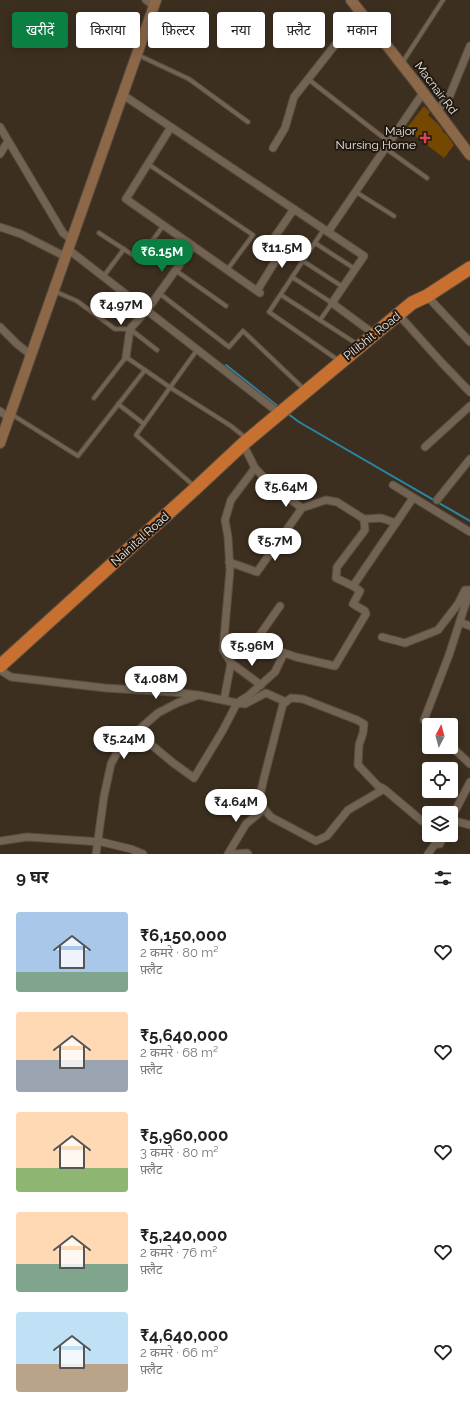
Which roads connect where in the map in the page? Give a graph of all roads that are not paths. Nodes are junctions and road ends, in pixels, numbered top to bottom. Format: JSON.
{"nodes":[{"id":1,"x":351,"y":0,"type":"edge"},
{"id":2,"x":443,"y":0,"type":"edge"},
{"id":3,"x":152,"y":2,"type":"edge"},
{"id":4,"x":361,"y":12,"type":"edge"},
{"id":5,"x":470,"y":46,"type":"edge"},
{"id":6,"x":333,"y":47,"type":"edge"},
{"id":7,"x":389,"y":48,"type":"edge"},
{"id":8,"x":137,"y":54,"type":"junction"},
{"id":9,"x":402,"y":64,"type":"junction"},
{"id":10,"x":308,"y":79,"type":"junction"},
{"id":11,"x":423,"y":92,"type":"junction"},
{"id":12,"x":123,"y":95,"type":"junction"},
{"id":13,"x":437,"y":111,"type":"junction"},
{"id":14,"x":248,"y":122,"type":"dead end"},
{"id":15,"x":0,"y":127,"type":"edge"},
{"id":16,"x":171,"y":128,"type":"junction"},
{"id":17,"x":8,"y":141,"type":"junction"},
{"id":18,"x":387,"y":145,"type":"junction"},
{"id":19,"x":273,"y":148,"type":"dead end"},
{"id":20,"x":0,"y":154,"type":"edge"},
{"id":21,"x":470,"y":155,"type":"edge"},
{"id":22,"x":148,"y":164,"type":"junction"},
{"id":23,"x":427,"y":178,"type":"dead end"},
{"id":24,"x":356,"y":192,"type":"junction"},
{"id":25,"x":294,"y":209,"type":"junction"},
{"id":26,"x":394,"y":216,"type":"dead end"},
{"id":27,"x":163,"y":226,"type":"junction"},
{"id":28,"x":0,"y":227,"type":"edge"},
{"id":29,"x":326,"y":231,"type":"junction"},
{"id":30,"x":99,"y":233,"type":"dead end"},
{"id":31,"x":72,"y":240,"type":"junction"},
{"id":32,"x":315,"y":243,"type":"junction"},
{"id":33,"x":193,"y":246,"type":"junction"},
{"id":34,"x":124,"y":249,"type":"junction"},
{"id":35,"x":67,"y":253,"type":"junction"},
{"id":36,"x":303,"y":261,"type":"junction"},
{"id":37,"x":470,"y":268,"type":"edge"},
{"id":38,"x":355,"y":269,"type":"junction"},
{"id":39,"x":175,"y":270,"type":"junction"},
{"id":40,"x":227,"y":270,"type":"junction"},
{"id":41,"x":103,"y":277,"type":"junction"},
{"id":42,"x":292,"y":277,"type":"junction"},
{"id":43,"x":343,"y":286,"type":"junction"},
{"id":44,"x":54,"y":291,"type":"junction"},
{"id":45,"x":159,"y":294,"type":"junction"},
{"id":46,"x":280,"y":295,"type":"junction"},
{"id":47,"x":427,"y":296,"type":"junction"},
{"id":48,"x":332,"y":302,"type":"junction"},
{"id":49,"x":226,"y":306,"type":"dead end"},
{"id":50,"x":147,"y":310,"type":"junction"},
{"id":51,"x":398,"y":314,"type":"junction"},
{"id":52,"x":320,"y":320,"type":"junction"},
{"id":53,"x":0,"y":327,"type":"edge"},
{"id":54,"x":130,"y":329,"type":"junction"},
{"id":55,"x":374,"y":334,"type":"junction"},
{"id":56,"x":470,"y":342,"type":"edge"},
{"id":57,"x":360,"y":346,"type":"junction"},
{"id":58,"x":157,"y":350,"type":"dead end"},
{"id":59,"x":197,"y":350,"type":"junction"},
{"id":60,"x":31,"y":355,"type":"junction"},
{"id":61,"x":126,"y":357,"type":"junction"},
{"id":62,"x":341,"y":362,"type":"junction"},
{"id":63,"x":145,"y":370,"type":"junction"},
{"id":64,"x":171,"y":388,"type":"junction"},
{"id":65,"x":306,"y":390,"type":"junction"},
{"id":66,"x":470,"y":392,"type":"edge"},
{"id":67,"x":94,"y":398,"type":"dead end"},
{"id":68,"x":118,"y":404,"type":"junction"},
{"id":69,"x":470,"y":406,"type":"edge"},
{"id":70,"x":0,"y":411,"type":"edge"},
{"id":71,"x":282,"y":411,"type":"junction"},
{"id":72,"x":10,"y":416,"type":"junction"},
{"id":73,"x":144,"y":424,"type":"junction"},
{"id":74,"x":245,"y":442,"type":"junction"},
{"id":75,"x":0,"y":443,"type":"edge"},
{"id":76,"x":426,"y":447,"type":"dead end"},
{"id":77,"x":470,"y":459,"type":"edge"},
{"id":78,"x":255,"y":468,"type":"junction"},
{"id":79,"x":393,"y":485,"type":"dead end"},
{"id":80,"x":196,"y":488,"type":"junction"},
{"id":81,"x":413,"y":498,"type":"junction"},
{"id":82,"x":437,"y":500,"type":"dead end"},
{"id":83,"x":302,"y":508,"type":"junction"},
{"id":84,"x":364,"y":519,"type":"junction"},
{"id":85,"x":396,"y":523,"type":"junction"},
{"id":86,"x":470,"y":532,"type":"edge"},
{"id":87,"x":229,"y":562,"type":"junction"},
{"id":88,"x":354,"y":586,"type":"junction"},
{"id":89,"x":280,"y":606,"type":"dead end"},
{"id":90,"x":460,"y":622,"type":"junction"},
{"id":91,"x":470,"y":626,"type":"edge"},
{"id":92,"x":382,"y":637,"type":"dead end"},
{"id":93,"x":284,"y":653,"type":"junction"},
{"id":94,"x":231,"y":663,"type":"junction"},
{"id":95,"x":0,"y":666,"type":"edge"},
{"id":96,"x":0,"y":670,"type":"edge"},
{"id":97,"x":261,"y":685,"type":"junction"},
{"id":98,"x":198,"y":695,"type":"junction"},
{"id":99,"x":224,"y":700,"type":"junction"},
{"id":100,"x":286,"y":702,"type":"junction"},
{"id":101,"x":237,"y":704,"type":"junction"},
{"id":102,"x":425,"y":718,"type":"edge"},
{"id":103,"x":136,"y":732,"type":"junction"},
{"id":104,"x":458,"y":753,"type":"edge"},
{"id":105,"x":470,"y":764,"type":"edge"},
{"id":106,"x":470,"y":782,"type":"edge"},
{"id":107,"x":384,"y":789,"type":"junction"},
{"id":108,"x":458,"y":806,"type":"edge"},
{"id":109,"x":264,"y":809,"type":"junction"},
{"id":110,"x":422,"y":821,"type":"edge"},
{"id":111,"x":458,"y":822,"type":"edge"},
{"id":112,"x":470,"y":825,"type":"edge"},
{"id":113,"x":0,"y":841,"type":"edge"},
{"id":114,"x":97,"y":842,"type":"junction"},
{"id":115,"x":441,"y":842,"type":"edge"},
{"id":116,"x":96,"y":854,"type":"edge"},
{"id":117,"x":143,"y":854,"type":"edge"},
{"id":118,"x":228,"y":854,"type":"edge"},
{"id":119,"x":233,"y":854,"type":"edge"},
{"id":120,"x":248,"y":854,"type":"edge"},
{"id":121,"x":428,"y":854,"type":"edge"}],
"edges":[{"from":1,"to":4,"type":"main road","name":"Macnair Rd"},
{"from":2,"to":9,"type":"lane"},
{"from":3,"to":8,"type":"main road"},
{"from":5,"to":13,"type":"street"},
{"from":6,"to":10,"type":"street"},
{"from":7,"to":9,"type":"main road","name":"Macnair Rd"},
{"from":8,"to":12,"type":"main road"},
{"from":8,"to":14,"type":"lane"},
{"from":9,"to":11,"type":"main road","name":"Macnair Rd"},
{"from":10,"to":18,"type":"lane"},
{"from":10,"to":19,"type":"street"},
{"from":11,"to":13,"type":"main road","name":"Macnair Rd"},
{"from":11,"to":18,"type":"street"},
{"from":12,"to":16,"type":"street"},
{"from":12,"to":31,"type":"main road"},
{"from":13,"to":21,"type":"main road","name":"Macnair Rd"},
{"from":15,"to":17,"type":"street"},
{"from":16,"to":22,"type":"street"},
{"from":16,"to":25,"type":"street"},
{"from":17,"to":20,"type":"street"},
{"from":17,"to":31,"type":"street"},
{"from":18,"to":23,"type":"lane"},
{"from":18,"to":24,"type":"street"},
{"from":22,"to":27,"type":"street"},
{"from":22,"to":40,"type":"lane"},
{"from":24,"to":26,"type":"lane"},
{"from":24,"to":29,"type":"street"},
{"from":25,"to":29,"type":"street"},
{"from":25,"to":40,"type":"street"},
{"from":27,"to":33,"type":"street"},
{"from":27,"to":34,"type":"lane"},
{"from":28,"to":35,"type":"street"},
{"from":29,"to":32,"type":"lane"},
{"from":29,"to":38,"type":"street"},
{"from":30,"to":34,"type":"lane"},
{"from":31,"to":35,"type":"main road"},
{"from":32,"to":36,"type":"lane"},
{"from":32,"to":38,"type":"lane"},
{"from":33,"to":39,"type":"street"},
{"from":33,"to":40,"type":"street"},
{"from":34,"to":41,"type":"lane"},
{"from":35,"to":41,"type":"street"},
{"from":35,"to":44,"type":"main road"},
{"from":36,"to":42,"type":"lane"},
{"from":36,"to":43,"type":"lane"},
{"from":37,"to":47,"type":"highway","name":"Pilibhit Road"},
{"from":38,"to":43,"type":"street"},
{"from":39,"to":45,"type":"street"},
{"from":39,"to":49,"type":"lane"},
{"from":41,"to":50,"type":"street"},
{"from":42,"to":46,"type":"lane"},
{"from":42,"to":48,"type":"lane"},
{"from":43,"to":48,"type":"street"},
{"from":44,"to":54,"type":"lane"},
{"from":44,"to":60,"type":"main road"},
{"from":45,"to":50,"type":"street"},
{"from":45,"to":65,"type":"lane"},
{"from":46,"to":52,"type":"lane"},
{"from":46,"to":62,"type":"lane"},
{"from":47,"to":51,"type":"highway","name":"Pilibhit Road"},
{"from":47,"to":56,"type":"street"},
{"from":48,"to":52,"type":"lane"},
{"from":48,"to":55,"type":"street"},
{"from":50,"to":54,"type":"street"},
{"from":50,"to":59,"type":"street"},
{"from":51,"to":55,"type":"highway","name":"Pilibhit Road"},
{"from":51,"to":66,"type":"street"},
{"from":52,"to":57,"type":"lane"},
{"from":53,"to":60,"type":"street"},
{"from":54,"to":58,"type":"lane"},
{"from":54,"to":61,"type":"street"},
{"from":55,"to":57,"type":"highway","name":"Pilibhit Road"},
{"from":57,"to":62,"type":"highway","name":"Pilibhit Road"},
{"from":59,"to":64,"type":"lane"},
{"from":59,"to":71,"type":"street"},
{"from":60,"to":72,"type":"main road"},
{"from":61,"to":63,"type":"lane"},
{"from":61,"to":67,"type":"lane"},
{"from":62,"to":65,"type":"highway","name":"Pilibhit Road"},
{"from":63,"to":64,"type":"lane"},
{"from":63,"to":68,"type":"lane"},
{"from":64,"to":73,"type":"lane"},
{"from":64,"to":74,"type":"lane"},
{"from":65,"to":71,"type":"highway","name":"Pilibhit Road"},
{"from":68,"to":72,"type":"lane"},
{"from":68,"to":73,"type":"lane"},
{"from":69,"to":76,"type":"street"},
{"from":70,"to":72,"type":"street"},
{"from":71,"to":74,"type":"highway","name":"Nainital Road"},
{"from":72,"to":75,"type":"main road"},
{"from":73,"to":80,"type":"lane"},
{"from":74,"to":78,"type":"street"},
{"from":74,"to":80,"type":"highway","name":"Nainital Road"},
{"from":77,"to":82,"type":"street"},
{"from":78,"to":83,"type":"street"},
{"from":78,"to":87,"type":"street"},
{"from":79,"to":81,"type":"street"},
{"from":80,"to":95,"type":"highway","name":"Nainital Road"},
{"from":81,"to":85,"type":"street"},
{"from":81,"to":86,"type":"street"},
{"from":83,"to":84,"type":"street"},
{"from":83,"to":87,"type":"street"},
{"from":84,"to":85,"type":"street"},
{"from":84,"to":88,"type":"street"},
{"from":85,"to":88,"type":"street"},
{"from":87,"to":94,"type":"street"},
{"from":88,"to":93,"type":"street"},
{"from":89,"to":93,"type":"street"},
{"from":90,"to":91,"type":"street"},
{"from":90,"to":92,"type":"street"},
{"from":90,"to":102,"type":"street"},
{"from":93,"to":97,"type":"street"},
{"from":94,"to":97,"type":"street"},
{"from":94,"to":99,"type":"street"},
{"from":96,"to":98,"type":"street"},
{"from":97,"to":101,"type":"street"},
{"from":98,"to":99,"type":"street"},
{"from":98,"to":103,"type":"street"},
{"from":99,"to":101,"type":"street"},
{"from":100,"to":101,"type":"street"},
{"from":100,"to":107,"type":"street"},
{"from":100,"to":109,"type":"street"},
{"from":101,"to":103,"type":"street"},
{"from":103,"to":114,"type":"street"},
{"from":104,"to":105,"type":"street"},
{"from":106,"to":108,"type":"street"},
{"from":107,"to":109,"type":"street"},
{"from":107,"to":110,"type":"street"},
{"from":109,"to":118,"type":"street"},
{"from":111,"to":112,"type":"street"},
{"from":113,"to":114,"type":"street"},
{"from":114,"to":116,"type":"street"},
{"from":114,"to":117,"type":"street"},
{"from":115,"to":121,"type":"street"},
{"from":119,"to":120,"type":"street"}]}
